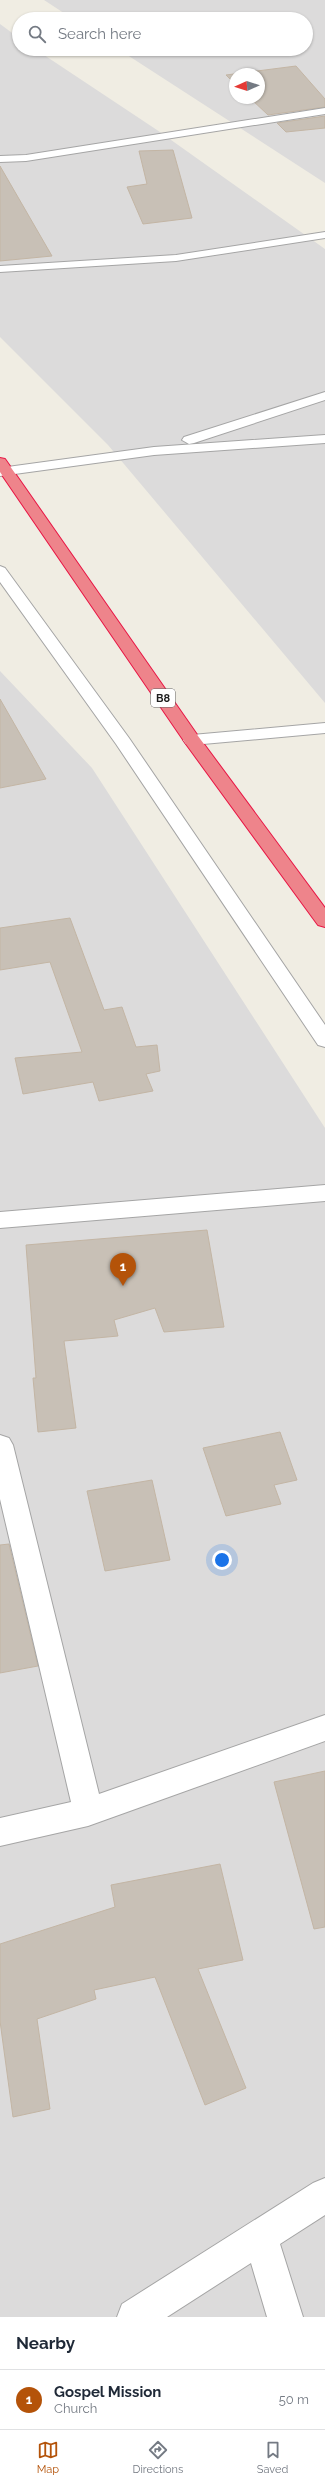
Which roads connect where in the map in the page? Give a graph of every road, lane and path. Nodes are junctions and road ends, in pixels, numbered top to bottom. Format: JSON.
{"nodes":[{"id":1,"x":325,"y":111,"type":"edge"},
{"id":2,"x":0,"y":159,"type":"edge"},
{"id":3,"x":325,"y":235,"type":"edge"},
{"id":4,"x":0,"y":269,"type":"edge"},
{"id":5,"x":325,"y":396,"type":"edge"},
{"id":6,"x":325,"y":439,"type":"edge"},
{"id":7,"x":154,"y":451,"type":"junction"},
{"id":8,"x":2,"y":468,"type":"edge"},
{"id":9,"x":0,"y":571,"type":"edge"},
{"id":10,"x":325,"y":728,"type":"edge"},
{"id":11,"x":192,"y":740,"type":"junction"},
{"id":12,"x":325,"y":922,"type":"edge"},
{"id":13,"x":325,"y":1040,"type":"edge"},
{"id":14,"x":325,"y":1193,"type":"edge"},
{"id":15,"x":0,"y":1220,"type":"edge"},
{"id":16,"x":0,"y":1445,"type":"edge"},
{"id":17,"x":325,"y":1728,"type":"edge"},
{"id":18,"x":88,"y":1812,"type":"junction"},
{"id":19,"x":0,"y":1832,"type":"edge"},
{"id":20,"x":325,"y":2195,"type":"edge"},
{"id":21,"x":260,"y":2237,"type":"junction"},
{"id":22,"x":135,"y":2317,"type":"edge"},
{"id":23,"x":285,"y":2317,"type":"edge"}],
"edges":[{"from":1,"to":2,"type":"street"},
{"from":3,"to":4,"type":"street"},
{"from":5,"to":7,"type":"street"},
{"from":6,"to":7,"type":"street"},
{"from":7,"to":8,"type":"street"},
{"from":8,"to":11,"type":"highway","number":"B8"},
{"from":9,"to":13,"type":"street"},
{"from":10,"to":11,"type":"street"},
{"from":11,"to":12,"type":"highway","number":"B8"},
{"from":14,"to":15,"type":"street"},
{"from":16,"to":18,"type":"street"},
{"from":17,"to":18,"type":"street"},
{"from":18,"to":19,"type":"street"},
{"from":20,"to":21,"type":"street"},
{"from":21,"to":22,"type":"street"},
{"from":21,"to":23,"type":"street"}]}
